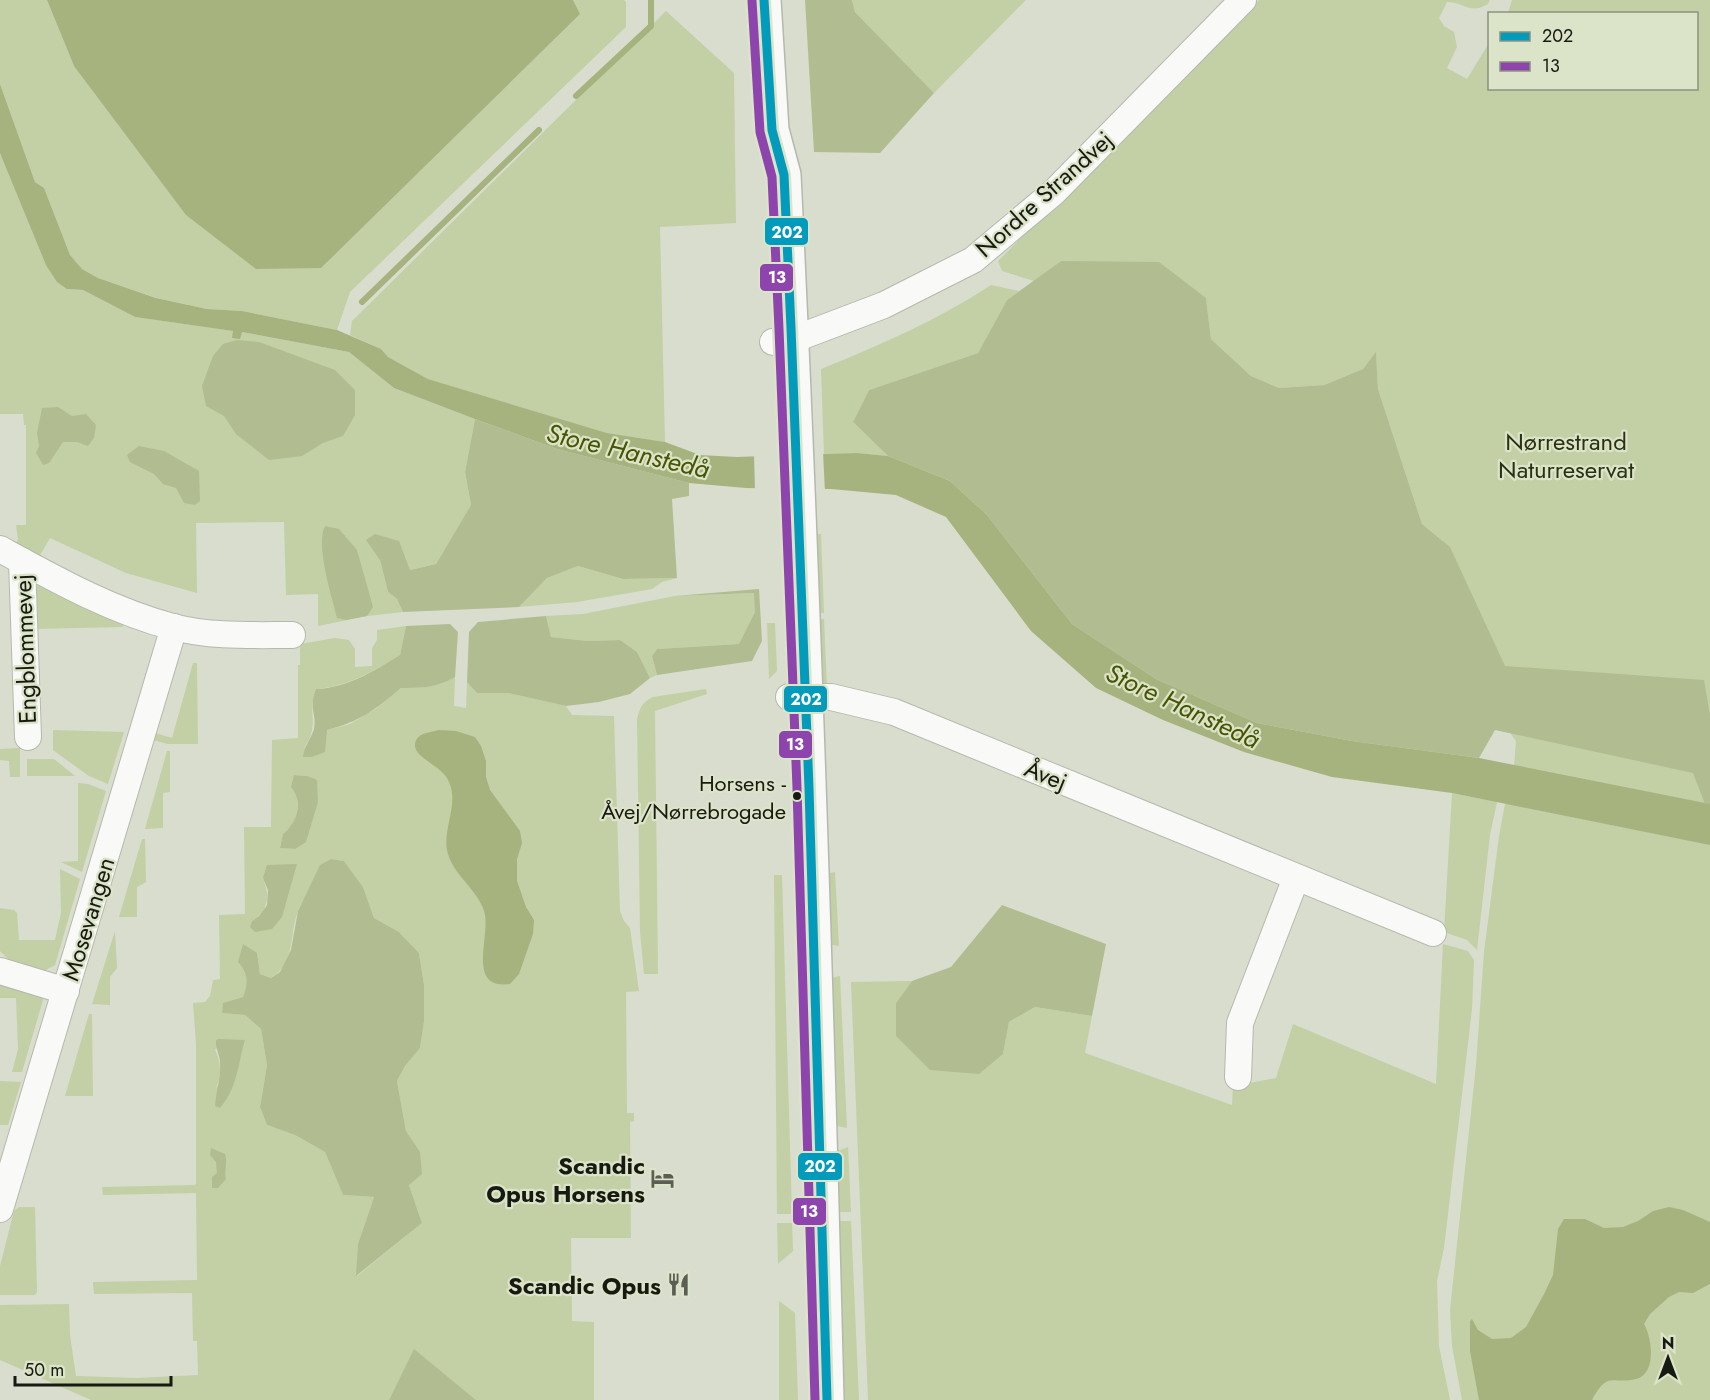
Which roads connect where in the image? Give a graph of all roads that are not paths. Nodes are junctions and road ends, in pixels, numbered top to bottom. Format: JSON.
{"nodes":[{"id":1,"x":765,"y":0,"type":"edge"},
{"id":2,"x":1243,"y":0,"type":"edge"},
{"id":3,"x":783,"y":341,"type":"junction"},
{"id":4,"x":0,"y":549,"type":"edge"},
{"id":5,"x":22,"y":561,"type":"junction"},
{"id":6,"x":174,"y":627,"type":"junction"},
{"id":7,"x":292,"y":635,"type":"dead end"},
{"id":8,"x":798,"y":697,"type":"junction"},
{"id":9,"x":28,"y":737,"type":"dead end"},
{"id":10,"x":1296,"y":878,"type":"junction"},
{"id":11,"x":1432,"y":933,"type":"dead end"},
{"id":12,"x":0,"y":971,"type":"edge"},
{"id":13,"x":66,"y":991,"type":"junction"},
{"id":14,"x":1238,"y":1077,"type":"dead end"},
{"id":15,"x":0,"y":1209,"type":"edge"},
{"id":16,"x":809,"y":1400,"type":"edge"},
{"id":17,"x":828,"y":1400,"type":"edge"}],
"edges":[{"from":1,"to":3,"type":"street"},
{"from":2,"to":3,"type":"street","name":"Nordre Strandvej"},
{"from":3,"to":8,"type":"street"},
{"from":4,"to":5,"type":"street","name":"Engblommevej"},
{"from":5,"to":6,"type":"street","name":"Engblommevej"},
{"from":5,"to":9,"type":"street","name":"Engblommevej"},
{"from":6,"to":7,"type":"street","name":"Engblommevej"},
{"from":6,"to":13,"type":"street","name":"Mosevangen"},
{"from":8,"to":10,"type":"street","name":"Åvej"},
{"from":8,"to":16,"type":"street"},
{"from":8,"to":17,"type":"street"},
{"from":10,"to":11,"type":"street","name":"Åvej"},
{"from":10,"to":14,"type":"street"},
{"from":12,"to":13,"type":"street"},
{"from":13,"to":15,"type":"street","name":"Mosevangen"}]}
